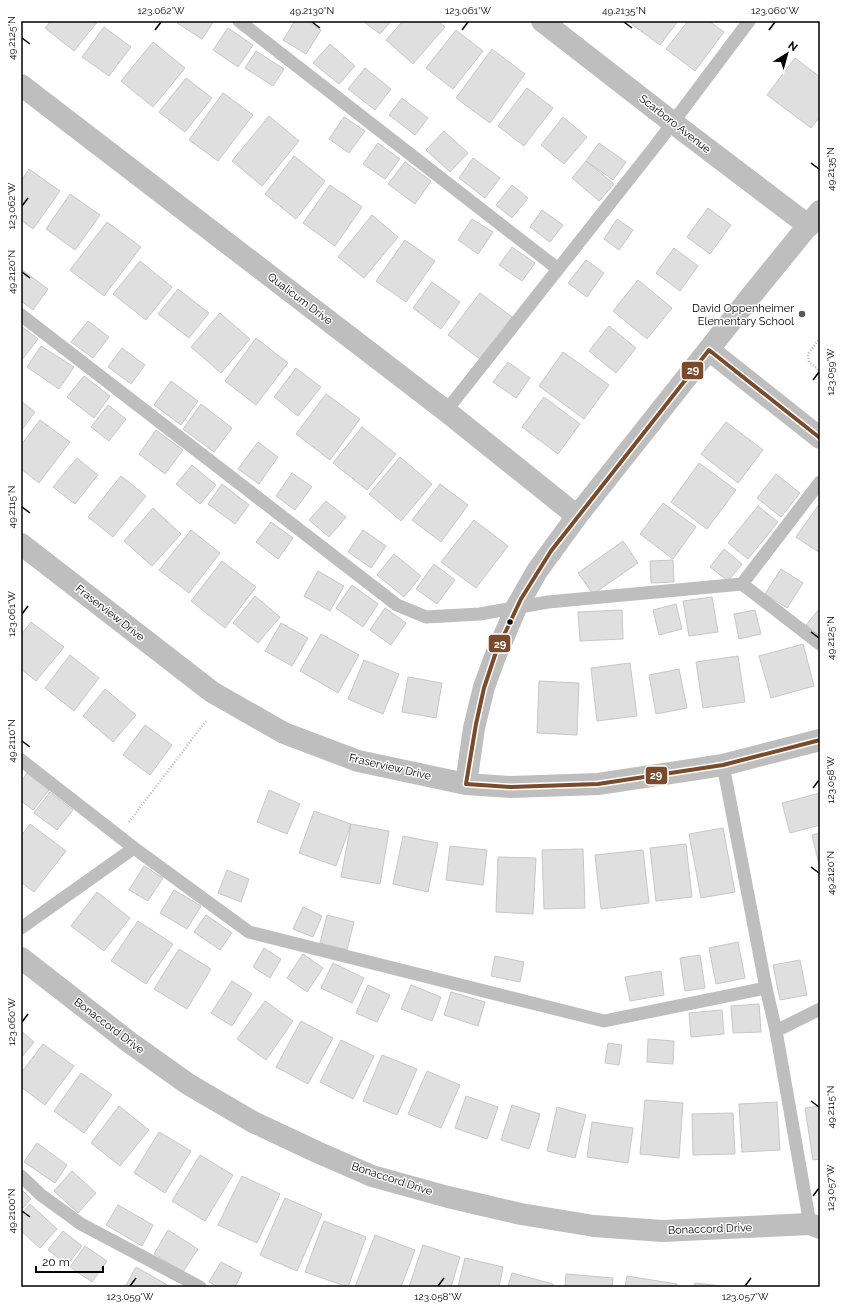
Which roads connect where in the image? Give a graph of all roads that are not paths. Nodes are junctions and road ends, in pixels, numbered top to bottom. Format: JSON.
{"nodes":[{"id":1,"x":239,"y":21,"type":"edge"},
{"id":2,"x":542,"y":21,"type":"edge"},
{"id":3,"x":749,"y":21,"type":"edge"},
{"id":4,"x":21,"y":85,"type":"edge"},
{"id":5,"x":672,"y":122,"type":"junction"},
{"id":6,"x":814,"y":218,"type":"edge"},
{"id":7,"x":558,"y":269,"type":"junction"},
{"id":8,"x":21,"y":315,"type":"edge"},
{"id":9,"x":709,"y":350,"type":"junction"},
{"id":10,"x":446,"y":411,"type":"junction"},
{"id":11,"x":820,"y":438,"type":"edge"},
{"id":12,"x":820,"y":482,"type":"edge"},
{"id":13,"x":577,"y":516,"type":"junction"},
{"id":14,"x":21,"y":544,"type":"edge"},
{"id":15,"x":742,"y":584,"type":"junction"},
{"id":16,"x":516,"y":608,"type":"junction"},
{"id":17,"x":820,"y":644,"type":"edge"},
{"id":18,"x":820,"y":740,"type":"edge"},
{"id":19,"x":21,"y":760,"type":"edge"},
{"id":20,"x":723,"y":765,"type":"junction"},
{"id":21,"x":466,"y":784,"type":"junction"},
{"id":22,"x":134,"y":848,"type":"junction"},
{"id":23,"x":21,"y":928,"type":"edge"},
{"id":24,"x":21,"y":958,"type":"edge"},
{"id":25,"x":766,"y":988,"type":"junction"},
{"id":26,"x":820,"y":1009,"type":"edge"},
{"id":27,"x":776,"y":1031,"type":"junction"},
{"id":28,"x":21,"y":1176,"type":"edge"},
{"id":29,"x":815,"y":1226,"type":"edge"},
{"id":30,"x":200,"y":1287,"type":"edge"}],
"edges":[{"from":1,"to":7,"type":"lane"},
{"from":2,"to":5,"type":"street","name":"Scarboro Avenue"},
{"from":3,"to":5,"type":"lane"},
{"from":4,"to":10,"type":"street","name":"Qualicum Drive"},
{"from":5,"to":6,"type":"street","name":"Scarboro Avenue"},
{"from":5,"to":7,"type":"lane"},
{"from":6,"to":9,"type":"street"},
{"from":7,"to":10,"type":"lane"},
{"from":8,"to":16,"type":"lane"},
{"from":9,"to":11,"type":"street"},
{"from":9,"to":13,"type":"street"},
{"from":10,"to":13,"type":"street","name":"Qualicum Drive"},
{"from":12,"to":15,"type":"lane"},
{"from":13,"to":16,"type":"street"},
{"from":14,"to":21,"type":"street","name":"Fraserview Drive"},
{"from":15,"to":16,"type":"lane"},
{"from":15,"to":17,"type":"lane"},
{"from":16,"to":21,"type":"street"},
{"from":18,"to":20,"type":"street","name":"Fraserview Drive"},
{"from":19,"to":22,"type":"lane"},
{"from":20,"to":21,"type":"street","name":"Fraserview Drive"},
{"from":20,"to":25,"type":"lane"},
{"from":22,"to":23,"type":"lane"},
{"from":22,"to":25,"type":"lane"},
{"from":24,"to":29,"type":"street","name":"Bonaccord Drive"},
{"from":25,"to":27,"type":"lane"},
{"from":26,"to":27,"type":"lane"},
{"from":27,"to":29,"type":"lane"},
{"from":28,"to":30,"type":"lane"}]}
